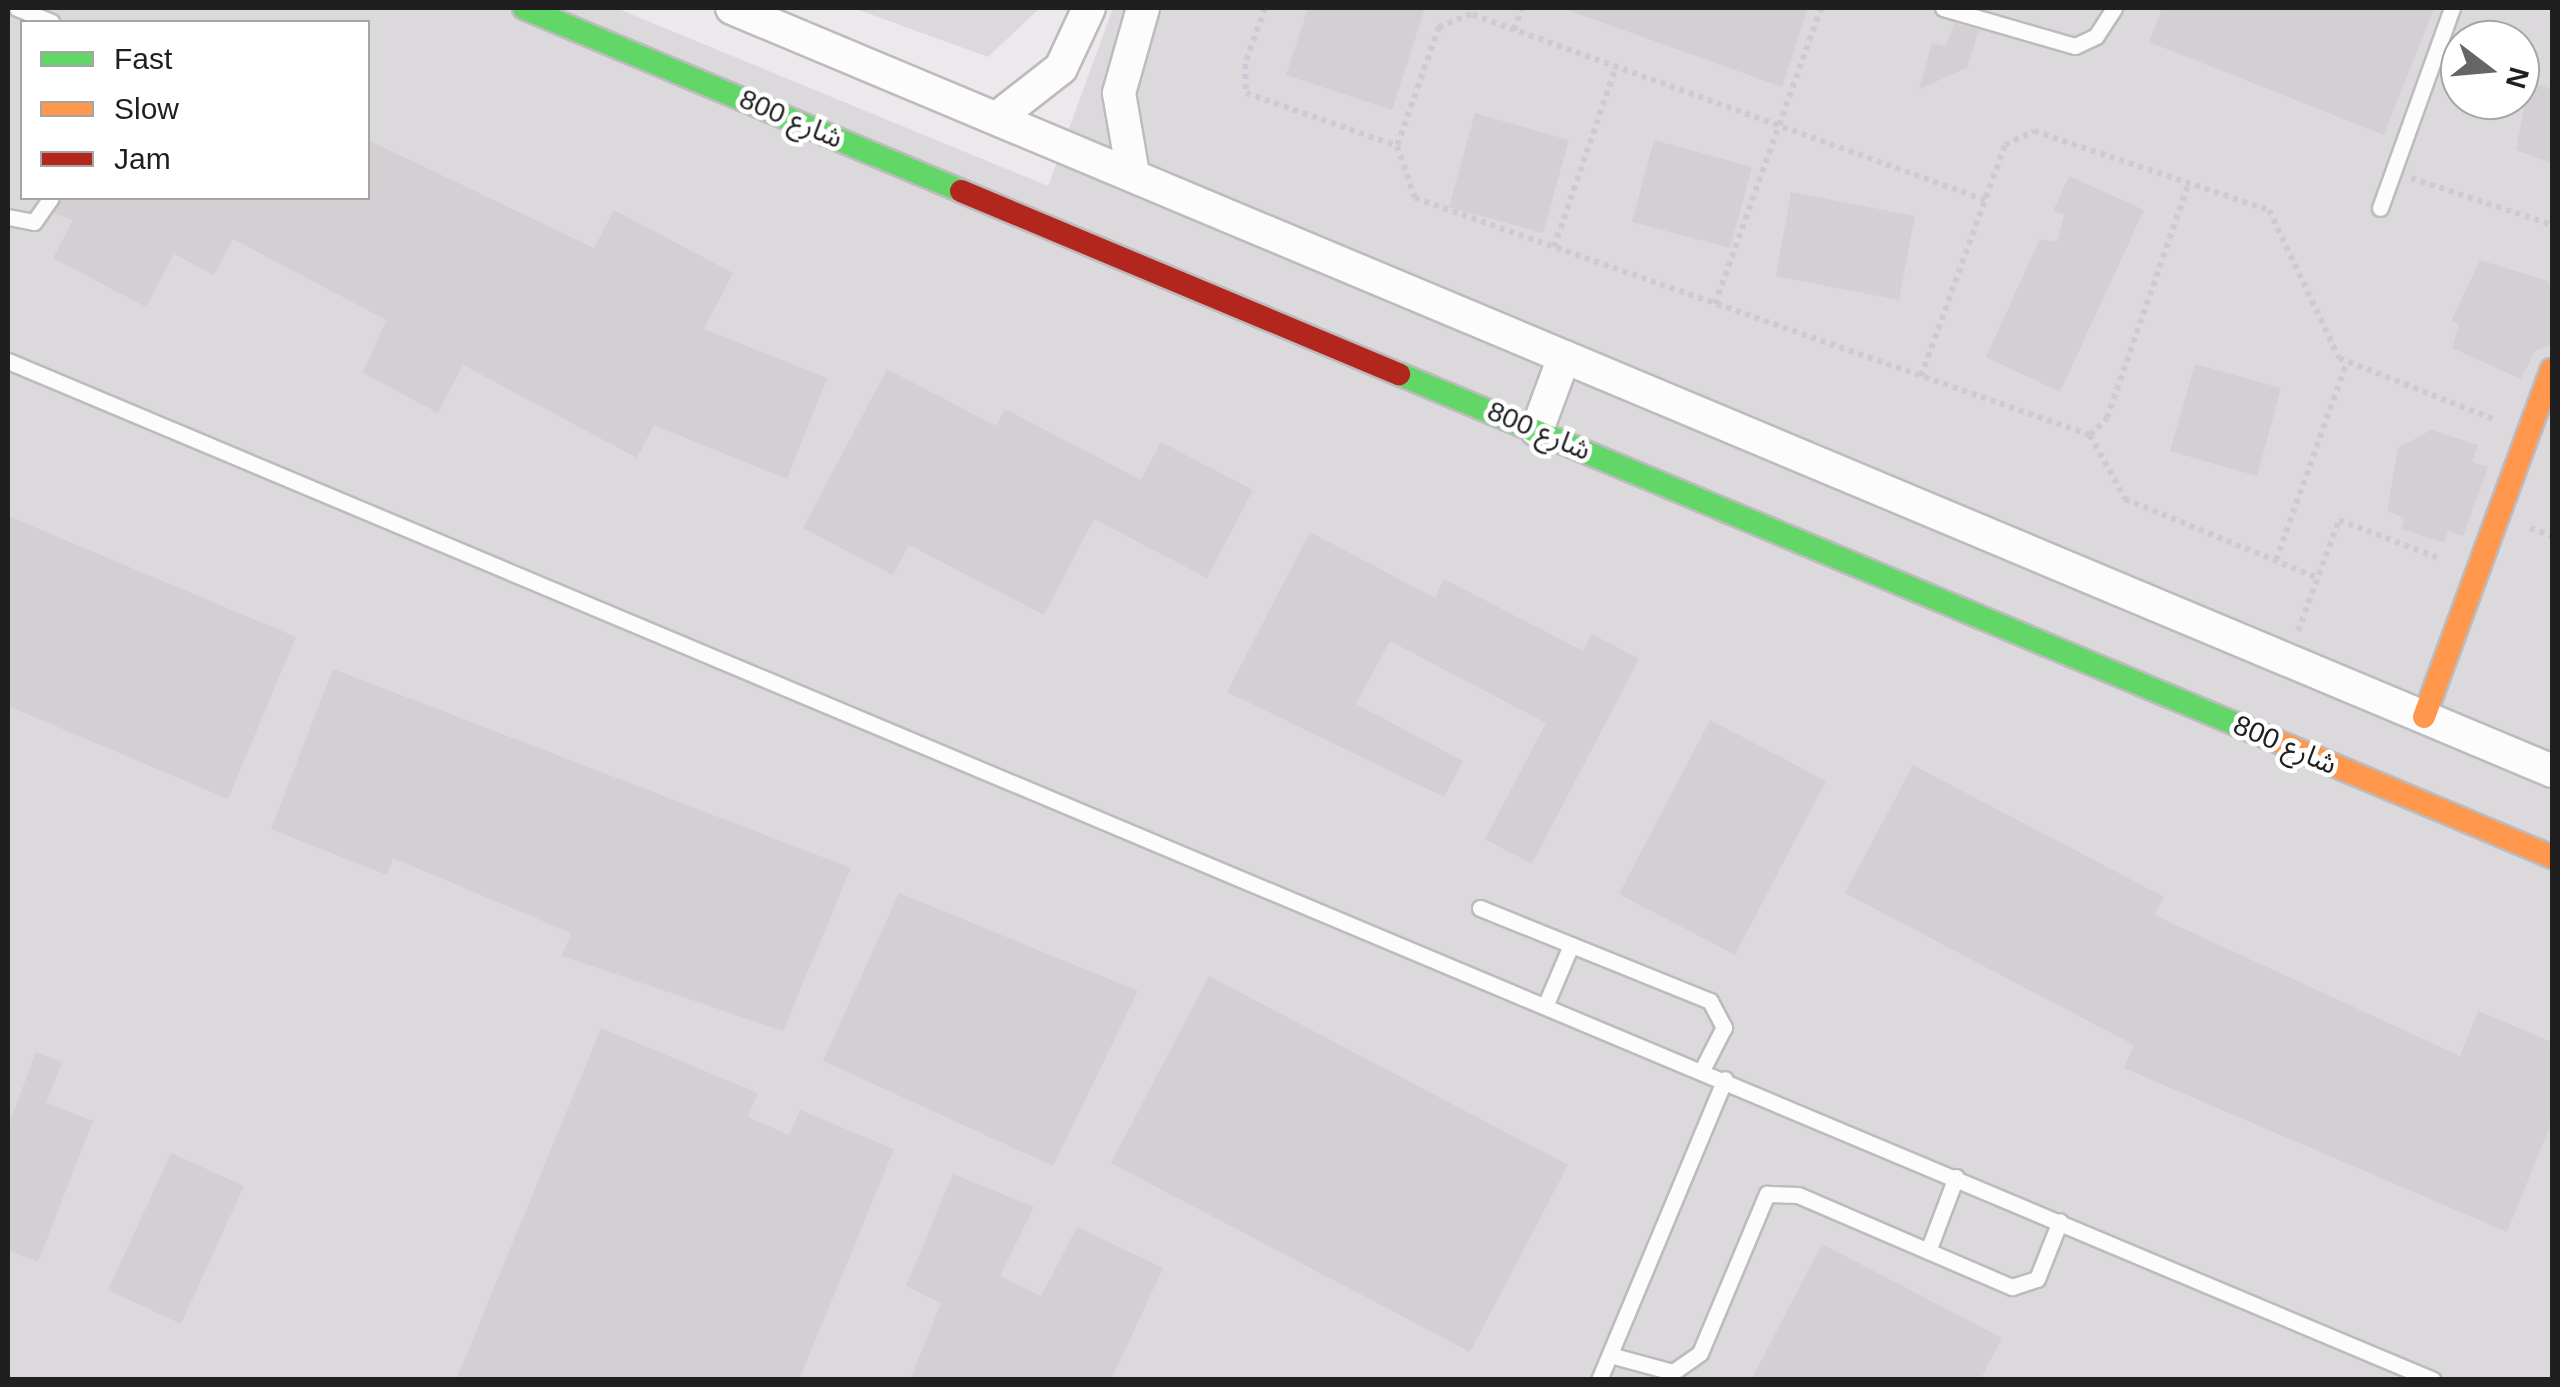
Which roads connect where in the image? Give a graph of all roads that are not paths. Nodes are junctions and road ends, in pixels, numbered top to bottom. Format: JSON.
{"nodes":[{"id":1,"x":17,"y":8,"type":"edge"},
{"id":2,"x":524,"y":8,"type":"edge"},
{"id":3,"x":732,"y":8,"type":"edge"},
{"id":4,"x":1089,"y":8,"type":"edge"},
{"id":5,"x":1143,"y":8,"type":"edge"},
{"id":6,"x":1943,"y":8,"type":"edge"},
{"id":7,"x":2114,"y":8,"type":"edge"},
{"id":8,"x":2452,"y":8,"type":"edge"},
{"id":9,"x":46,"y":20,"type":"edge"},
{"id":10,"x":997,"y":118,"type":"junction"},
{"id":11,"x":1133,"y":174,"type":"junction"},
{"id":12,"x":50,"y":200,"type":"edge"},
{"id":13,"x":2380,"y":208,"type":"dead end"},
{"id":14,"x":8,"y":217,"type":"edge"},
{"id":15,"x":1564,"y":358,"type":"junction"},
{"id":16,"x":8,"y":361,"type":"edge"},
{"id":17,"x":2552,"y":370,"type":"edge"},
{"id":18,"x":1537,"y":430,"type":"junction"},
{"id":19,"x":2424,"y":718,"type":"junction"},
{"id":20,"x":2552,"y":771,"type":"edge"},
{"id":21,"x":2552,"y":858,"type":"edge"},
{"id":22,"x":1480,"y":908,"type":"dead end"},
{"id":23,"x":1572,"y":945,"type":"junction"},
{"id":24,"x":1546,"y":1004,"type":"junction"},
{"id":25,"x":1702,"y":1070,"type":"junction"},
{"id":26,"x":1724,"y":1079,"type":"junction"},
{"id":27,"x":1956,"y":1177,"type":"junction"},
{"id":28,"x":2060,"y":1220,"type":"junction"},
{"id":29,"x":1928,"y":1251,"type":"junction"},
{"id":30,"x":1610,"y":1355,"type":"junction"},
{"id":31,"x":1599,"y":1380,"type":"edge"},
{"id":32,"x":2433,"y":1380,"type":"edge"}],
"edges":[{"from":1,"to":9,"type":"lane"},
{"from":2,"to":18,"type":"street","name":"شارع 800"},
{"from":3,"to":10,"type":"street"},
{"from":4,"to":10,"type":"street"},
{"from":5,"to":11,"type":"street"},
{"from":6,"to":7,"type":"lane"},
{"from":8,"to":13,"type":"lane"},
{"from":10,"to":11,"type":"street"},
{"from":11,"to":15,"type":"street"},
{"from":12,"to":14,"type":"lane"},
{"from":15,"to":18,"type":"street"},
{"from":15,"to":19,"type":"street"},
{"from":16,"to":24,"type":"lane"},
{"from":17,"to":19,"type":"street"},
{"from":18,"to":21,"type":"street","name":"شارع 800"},
{"from":19,"to":20,"type":"street"},
{"from":22,"to":23,"type":"lane"},
{"from":23,"to":24,"type":"lane"},
{"from":23,"to":25,"type":"lane"},
{"from":24,"to":25,"type":"lane"},
{"from":25,"to":26,"type":"lane"},
{"from":26,"to":27,"type":"lane"},
{"from":26,"to":30,"type":"lane"},
{"from":27,"to":28,"type":"lane"},
{"from":27,"to":29,"type":"lane"},
{"from":28,"to":29,"type":"lane"},
{"from":28,"to":32,"type":"lane"},
{"from":29,"to":30,"type":"lane"},
{"from":30,"to":31,"type":"lane"}]}
